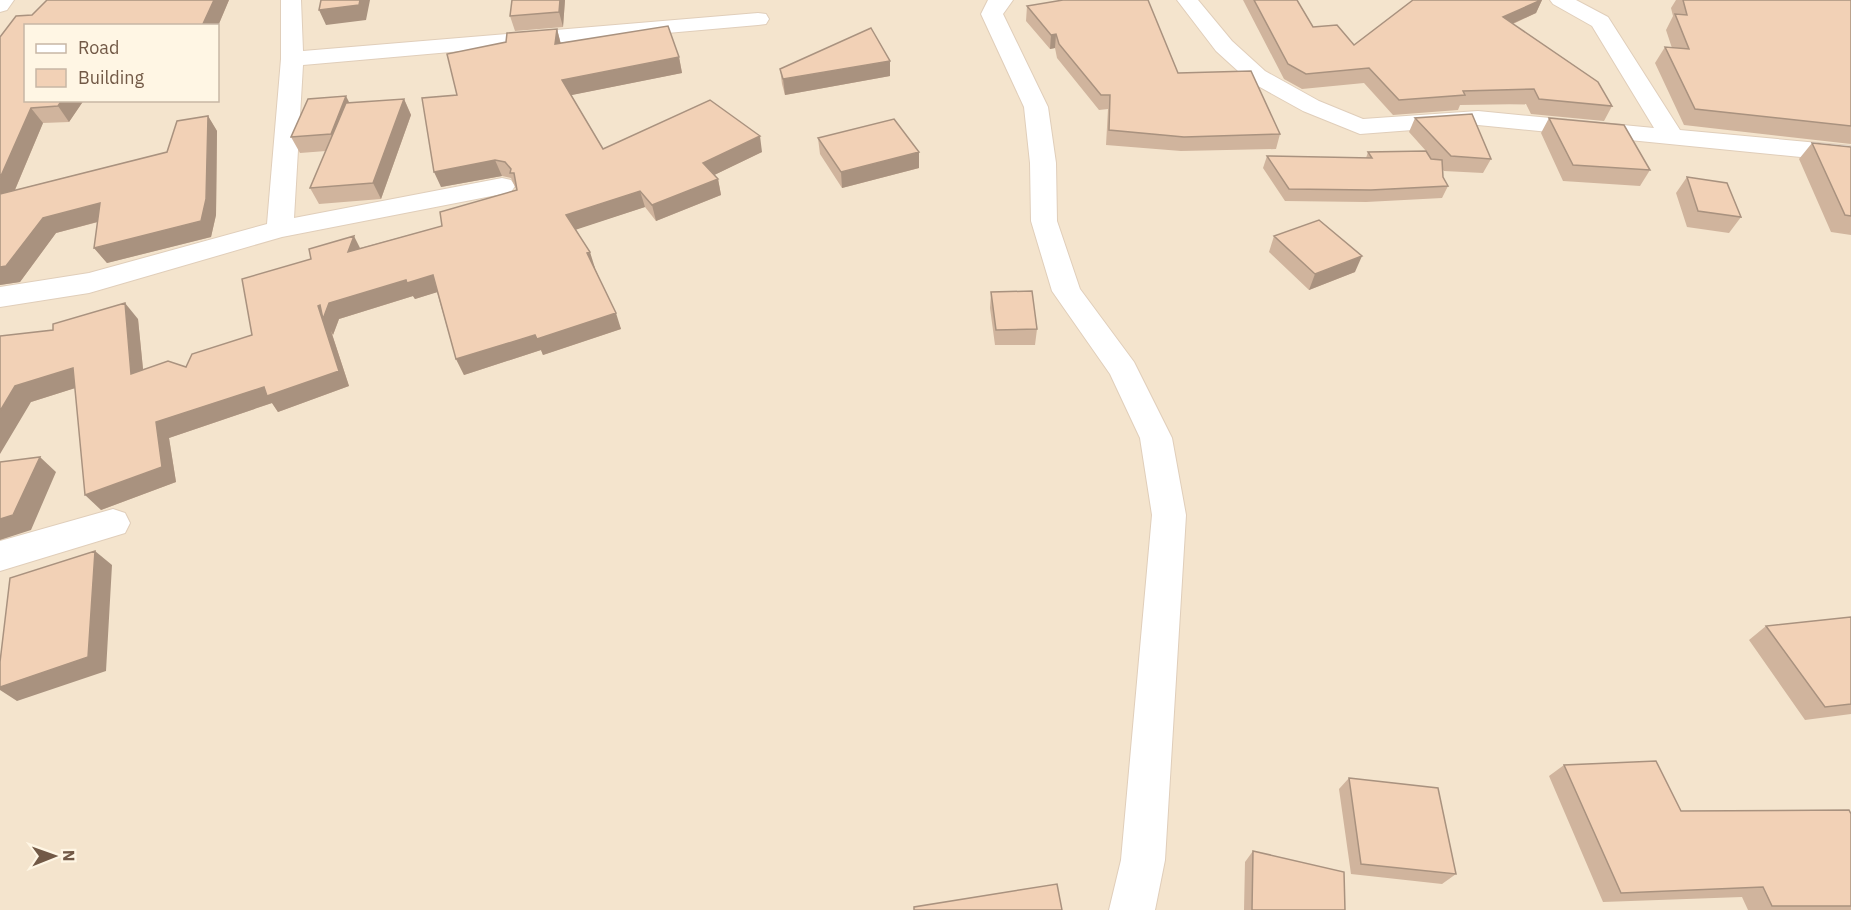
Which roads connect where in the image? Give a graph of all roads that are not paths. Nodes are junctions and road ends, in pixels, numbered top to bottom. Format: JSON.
{"nodes":[{"id":1,"x":4,"y":0,"type":"edge"},
{"id":2,"x":1003,"y":0,"type":"edge"},
{"id":3,"x":1187,"y":0,"type":"edge"},
{"id":4,"x":1560,"y":0,"type":"edge"},
{"id":5,"x":293,"y":1,"type":"edge"},
{"id":6,"x":0,"y":6,"type":"edge"},
{"id":7,"x":758,"y":19,"type":"dead end"},
{"id":8,"x":292,"y":59,"type":"junction"},
{"id":9,"x":1671,"y":135,"type":"junction"},
{"id":10,"x":1851,"y":154,"type":"edge"},
{"id":11,"x":502,"y":186,"type":"dead end"},
{"id":12,"x":280,"y":229,"type":"junction"},
{"id":13,"x":0,"y":297,"type":"edge"},
{"id":14,"x":113,"y":523,"type":"dead end"},
{"id":15,"x":0,"y":556,"type":"edge"},
{"id":16,"x":1132,"y":910,"type":"edge"}],
"edges":[{"from":1,"to":6,"type":"street"},
{"from":2,"to":16,"type":"street"},
{"from":3,"to":9,"type":"street"},
{"from":4,"to":9,"type":"street"},
{"from":5,"to":8,"type":"street"},
{"from":7,"to":8,"type":"street"},
{"from":8,"to":12,"type":"street"},
{"from":9,"to":10,"type":"street"},
{"from":11,"to":12,"type":"street"},
{"from":12,"to":13,"type":"street"},
{"from":14,"to":15,"type":"street"}]}
